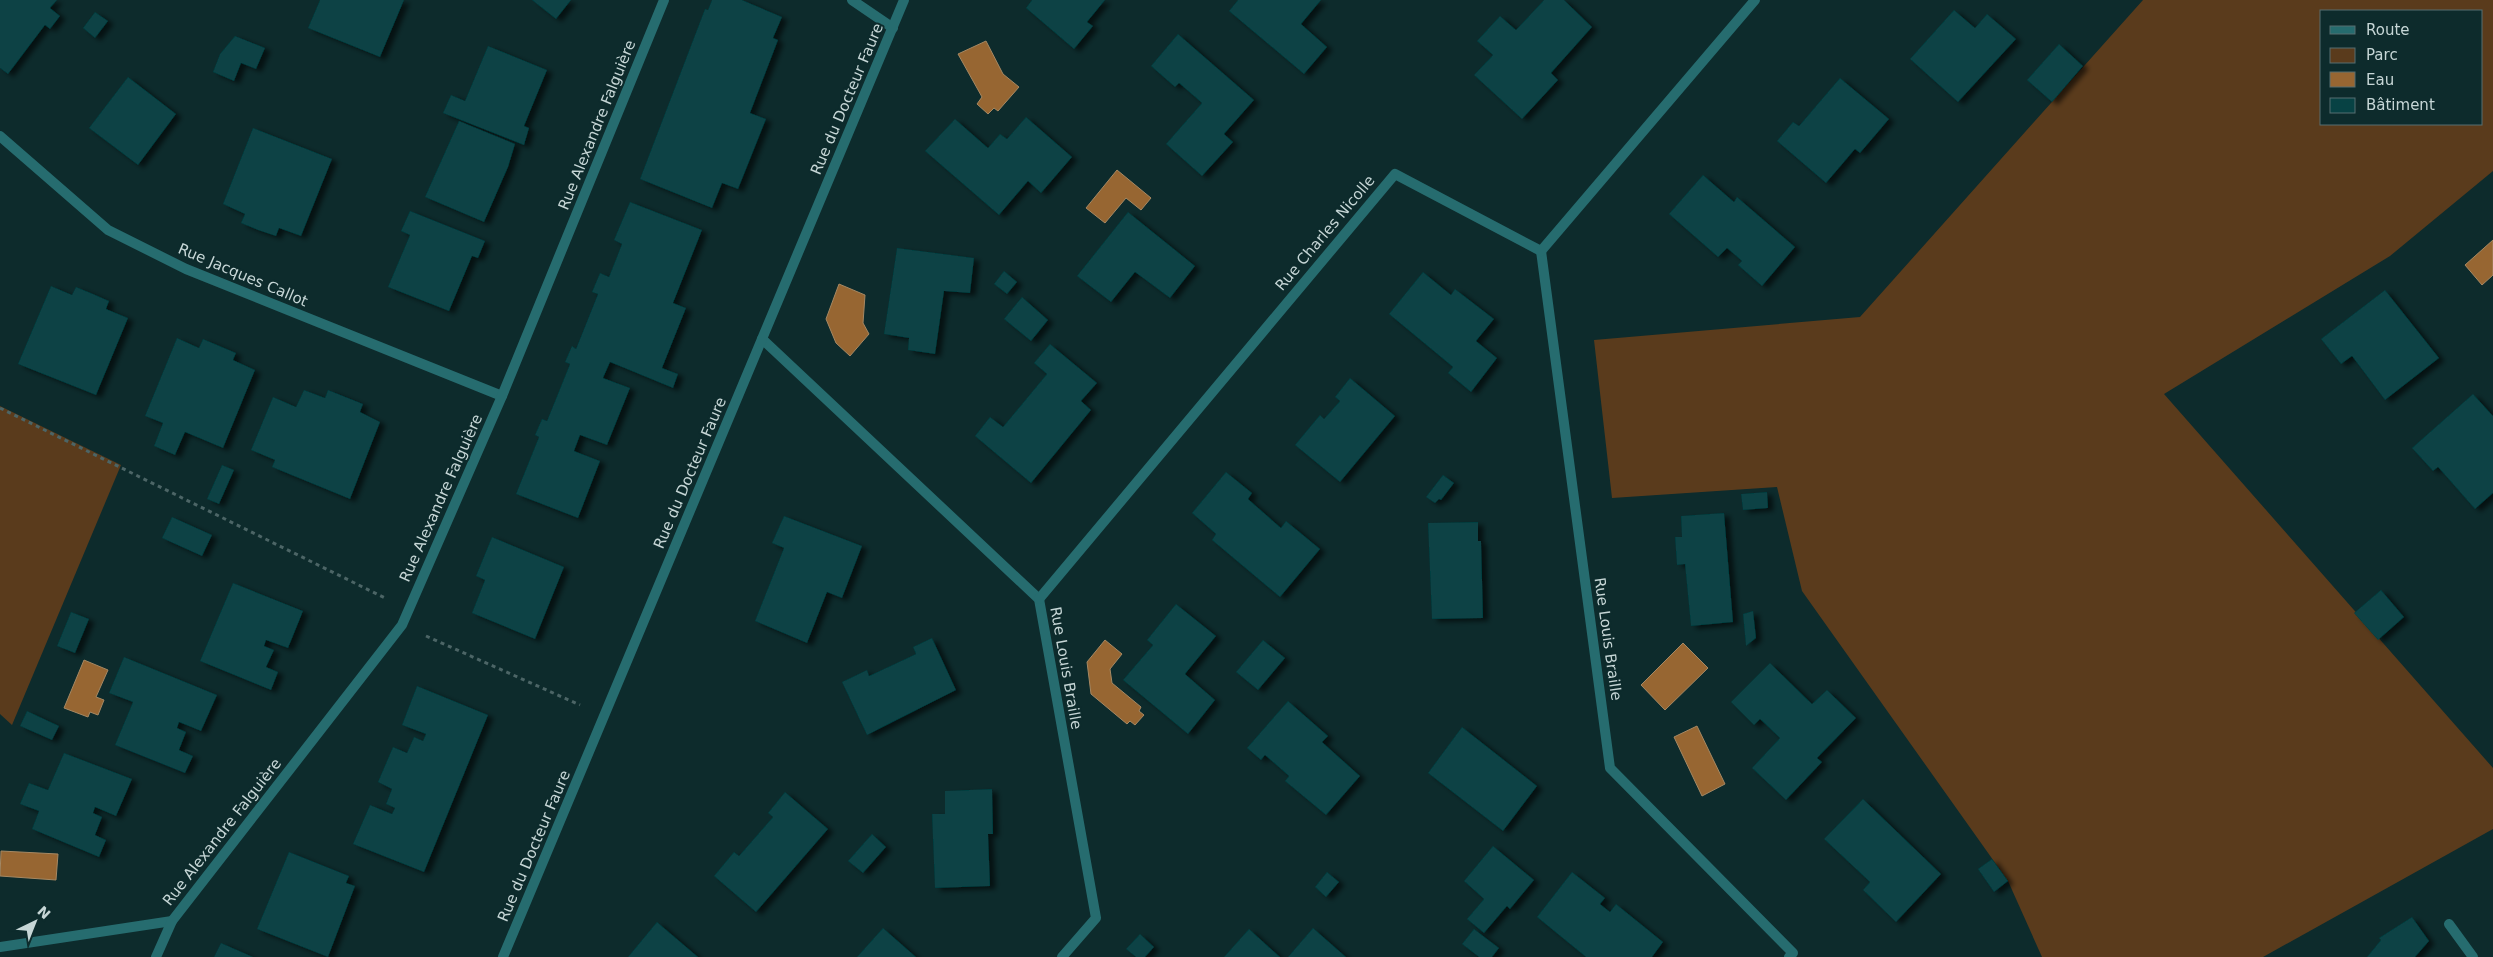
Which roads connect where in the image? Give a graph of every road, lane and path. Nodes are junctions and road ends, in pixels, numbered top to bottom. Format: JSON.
{"nodes":[{"id":1,"x":664,"y":0,"type":"edge"},
{"id":2,"x":852,"y":0,"type":"edge"},
{"id":3,"x":904,"y":0,"type":"edge"},
{"id":4,"x":1756,"y":0,"type":"edge"},
{"id":5,"x":893,"y":28,"type":"junction"},
{"id":6,"x":0,"y":136,"type":"edge"},
{"id":7,"x":1541,"y":251,"type":"junction"},
{"id":8,"x":762,"y":339,"type":"junction"},
{"id":9,"x":502,"y":396,"type":"junction"},
{"id":10,"x":0,"y":408,"type":"edge"},
{"id":11,"x":1039,"y":600,"type":"junction"},
{"id":12,"x":402,"y":625,"type":"junction"},
{"id":13,"x":605,"y":716,"type":"junction"},
{"id":14,"x":172,"y":921,"type":"junction"},
{"id":15,"x":2449,"y":924,"type":"dead end"},
{"id":16,"x":0,"y":947,"type":"edge"},
{"id":17,"x":156,"y":957,"type":"edge"},
{"id":18,"x":504,"y":957,"type":"edge"},
{"id":19,"x":1062,"y":957,"type":"edge"},
{"id":20,"x":1789,"y":957,"type":"edge"},
{"id":21,"x":2472,"y":957,"type":"edge"}],
"edges":[{"from":1,"to":9,"type":"street","name":"Rue Alexandre Falguière"},
{"from":2,"to":5,"type":"street"},
{"from":3,"to":5,"type":"street","name":"Rue du Docteur Faure"},
{"from":4,"to":7,"type":"street"},
{"from":5,"to":8,"type":"street","name":"Rue du Docteur Faure"},
{"from":6,"to":9,"type":"street","name":"Rue Jacques Callot"},
{"from":7,"to":11,"type":"street","name":"Rue Charles Nicolle"},
{"from":7,"to":20,"type":"street","name":"Rue Louis Braille"},
{"from":8,"to":11,"type":"street","name":"Rue Louis Braille"},
{"from":8,"to":13,"type":"street","name":"Rue du Docteur Faure"},
{"from":9,"to":12,"type":"street","name":"Rue Alexandre Falguière"},
{"from":10,"to":12,"type":"path"},
{"from":11,"to":19,"type":"street","name":"Rue Louis Braille"},
{"from":12,"to":13,"type":"path"},
{"from":12,"to":14,"type":"street","name":"Rue Alexandre Falguière"},
{"from":13,"to":18,"type":"street","name":"Rue du Docteur Faure"},
{"from":14,"to":16,"type":"street"},
{"from":14,"to":17,"type":"street","name":"Rue Alexandre Falguière"},
{"from":15,"to":21,"type":"street"}]}
